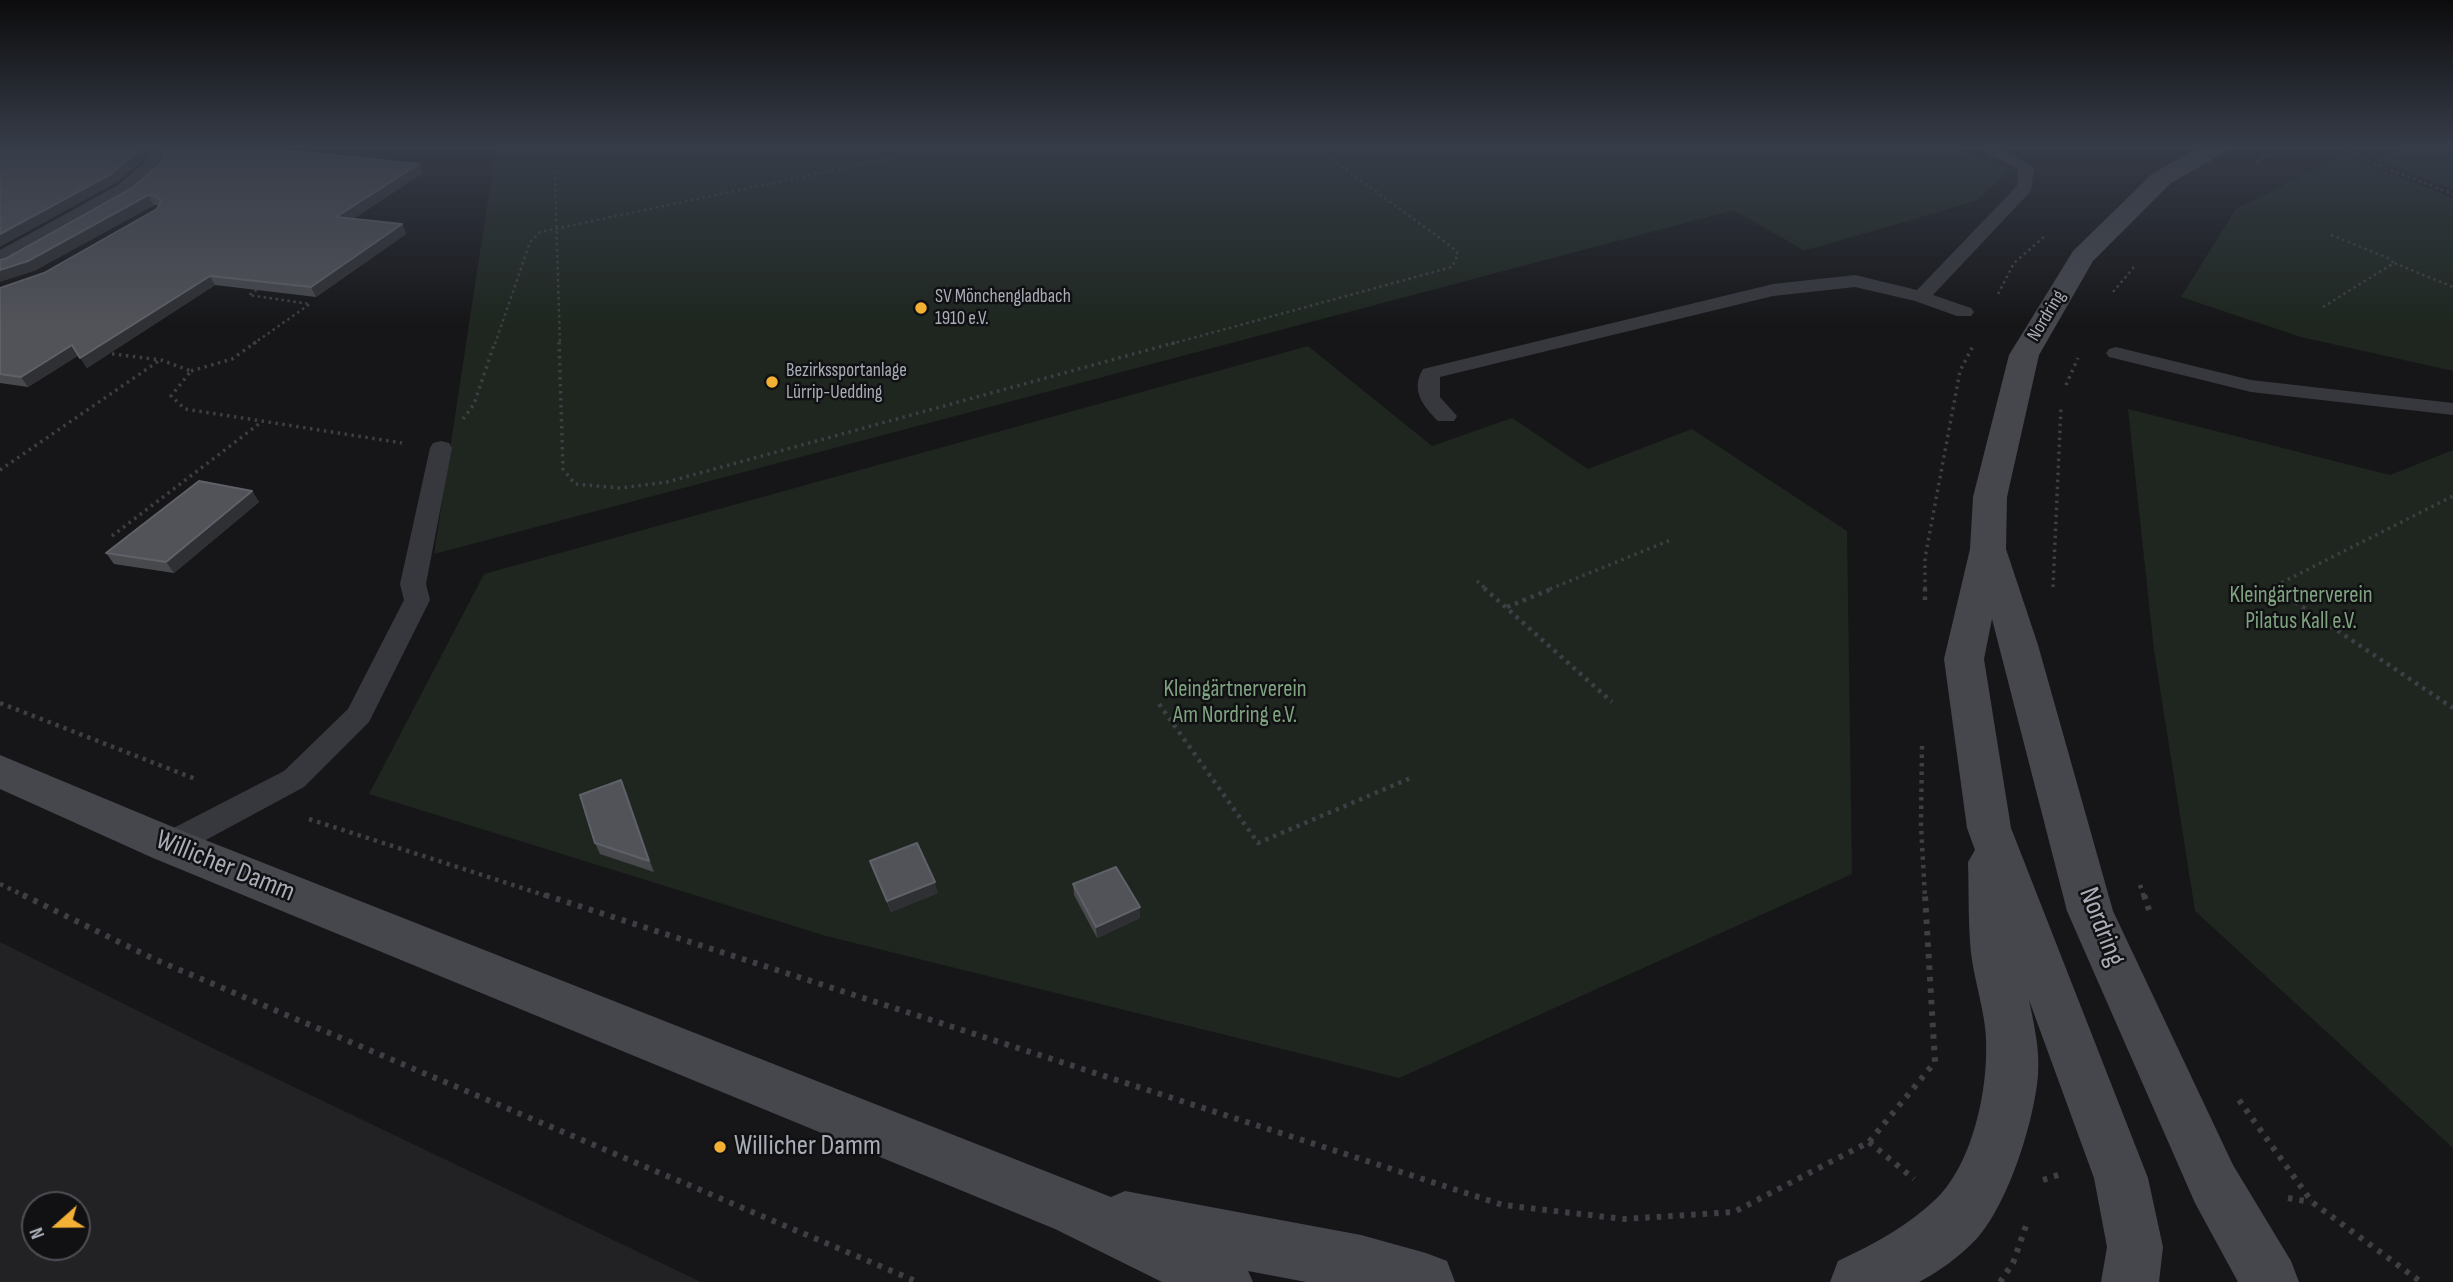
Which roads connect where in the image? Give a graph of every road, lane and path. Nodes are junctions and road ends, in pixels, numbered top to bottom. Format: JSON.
{"nodes":[{"id":1,"x":97,"y":207,"type":"edge"},
{"id":2,"x":555,"y":207,"type":"edge"},
{"id":3,"x":653,"y":207,"type":"edge"},
{"id":4,"x":1397,"y":207,"type":"edge"},
{"id":5,"x":2006,"y":207,"type":"edge"},
{"id":6,"x":2133,"y":207,"type":"edge"},
{"id":7,"x":555,"y":227,"type":"junction"},
{"id":8,"x":2331,"y":235,"type":"dead end"},
{"id":9,"x":2143,"y":257,"type":"dead end"},
{"id":10,"x":0,"y":261,"type":"edge"},
{"id":11,"x":2394,"y":263,"type":"junction"},
{"id":12,"x":261,"y":287,"type":"edge"},
{"id":13,"x":2453,"y":287,"type":"edge"},
{"id":14,"x":1921,"y":297,"type":"junction"},
{"id":15,"x":2108,"y":299,"type":"dead end"},
{"id":16,"x":2323,"y":307,"type":"dead end"},
{"id":17,"x":1964,"y":312,"type":"dead end"},
{"id":18,"x":2083,"y":346,"type":"dead end"},
{"id":19,"x":98,"y":352,"type":"edge"},
{"id":20,"x":2116,"y":353,"type":"dead end"},
{"id":21,"x":161,"y":360,"type":"junction"},
{"id":22,"x":191,"y":371,"type":"junction"},
{"id":23,"x":2453,"y":409,"type":"edge"},
{"id":24,"x":1446,"y":416,"type":"dead end"},
{"id":25,"x":261,"y":422,"type":"junction"},
{"id":26,"x":441,"y":448,"type":"junction"},
{"id":27,"x":0,"y":470,"type":"edge"},
{"id":28,"x":2453,"y":496,"type":"edge"},
{"id":29,"x":112,"y":536,"type":"dead end"},
{"id":30,"x":1673,"y":539,"type":"dead end"},
{"id":31,"x":1988,"y":549,"type":"junction"},
{"id":32,"x":1477,"y":581,"type":"dead end"},
{"id":33,"x":2052,"y":600,"type":"dead end"},
{"id":34,"x":1507,"y":607,"type":"junction"},
{"id":35,"x":1612,"y":702,"type":"dead end"},
{"id":36,"x":0,"y":703,"type":"edge"},
{"id":37,"x":1158,"y":704,"type":"dead end"},
{"id":38,"x":2453,"y":708,"type":"edge"},
{"id":39,"x":0,"y":771,"type":"edge"},
{"id":40,"x":1413,"y":778,"type":"dead end"},
{"id":41,"x":255,"y":802,"type":"junction"},
{"id":42,"x":1989,"y":828,"type":"junction"},
{"id":43,"x":169,"y":845,"type":"junction"},
{"id":44,"x":2138,"y":877,"type":"dead end"},
{"id":45,"x":0,"y":884,"type":"edge"},
{"id":46,"x":2151,"y":917,"type":"dead end"},
{"id":47,"x":2232,"y":1091,"type":"dead end"},
{"id":48,"x":1869,"y":1142,"type":"dead end"},
{"id":49,"x":1075,"y":1209,"type":"junction"},
{"id":50,"x":2013,"y":1263,"type":"dead end"},
{"id":51,"x":918,"y":1282,"type":"edge"},
{"id":52,"x":1224,"y":1282,"type":"edge"},
{"id":53,"x":1426,"y":1282,"type":"edge"},
{"id":54,"x":1859,"y":1282,"type":"edge"},
{"id":55,"x":2000,"y":1282,"type":"edge"},
{"id":56,"x":2130,"y":1282,"type":"edge"},
{"id":57,"x":2270,"y":1282,"type":"edge"},
{"id":58,"x":2421,"y":1282,"type":"edge"}],
"edges":[{"from":1,"to":10,"type":"street"},
{"from":2,"to":7,"type":"path"},
{"from":3,"to":7,"type":"path"},
{"from":4,"to":7,"type":"path"},
{"from":5,"to":14,"type":"lane"},
{"from":6,"to":31,"type":"main road","name":"Nordring"},
{"from":7,"to":26,"type":"path"},
{"from":8,"to":11,"type":"path"},
{"from":9,"to":15,"type":"path"},
{"from":11,"to":13,"type":"path"},
{"from":11,"to":16,"type":"path"},
{"from":12,"to":22,"type":"path"},
{"from":14,"to":17,"type":"lane"},
{"from":14,"to":24,"type":"lane"},
{"from":18,"to":33,"type":"path"},
{"from":19,"to":21,"type":"path"},
{"from":20,"to":23,"type":"lane"},
{"from":21,"to":22,"type":"path"},
{"from":21,"to":27,"type":"path"},
{"from":22,"to":25,"type":"path"},
{"from":25,"to":26,"type":"path"},
{"from":25,"to":29,"type":"path"},
{"from":26,"to":41,"type":"lane"},
{"from":28,"to":38,"type":"path"},
{"from":30,"to":34,"type":"path"},
{"from":31,"to":42,"type":"main road","name":"Nordring"},
{"from":31,"to":57,"type":"main road","name":"Nordring"},
{"from":32,"to":34,"type":"path"},
{"from":34,"to":35,"type":"path"},
{"from":36,"to":41,"type":"path"},
{"from":37,"to":40,"type":"path"},
{"from":39,"to":43,"type":"main road","name":"Willicher Damm"},
{"from":41,"to":43,"type":"lane"},
{"from":41,"to":48,"type":"path"},
{"from":42,"to":54,"type":"main road"},
{"from":42,"to":56,"type":"main road","name":"Nordring"},
{"from":43,"to":49,"type":"main road","name":"Willicher Damm"},
{"from":44,"to":46,"type":"path"},
{"from":45,"to":51,"type":"path"},
{"from":47,"to":58,"type":"path"},
{"from":49,"to":52,"type":"main road","name":"Willicher Damm"},
{"from":49,"to":53,"type":"main road","name":"Willicher Damm"},
{"from":50,"to":55,"type":"path"}]}
